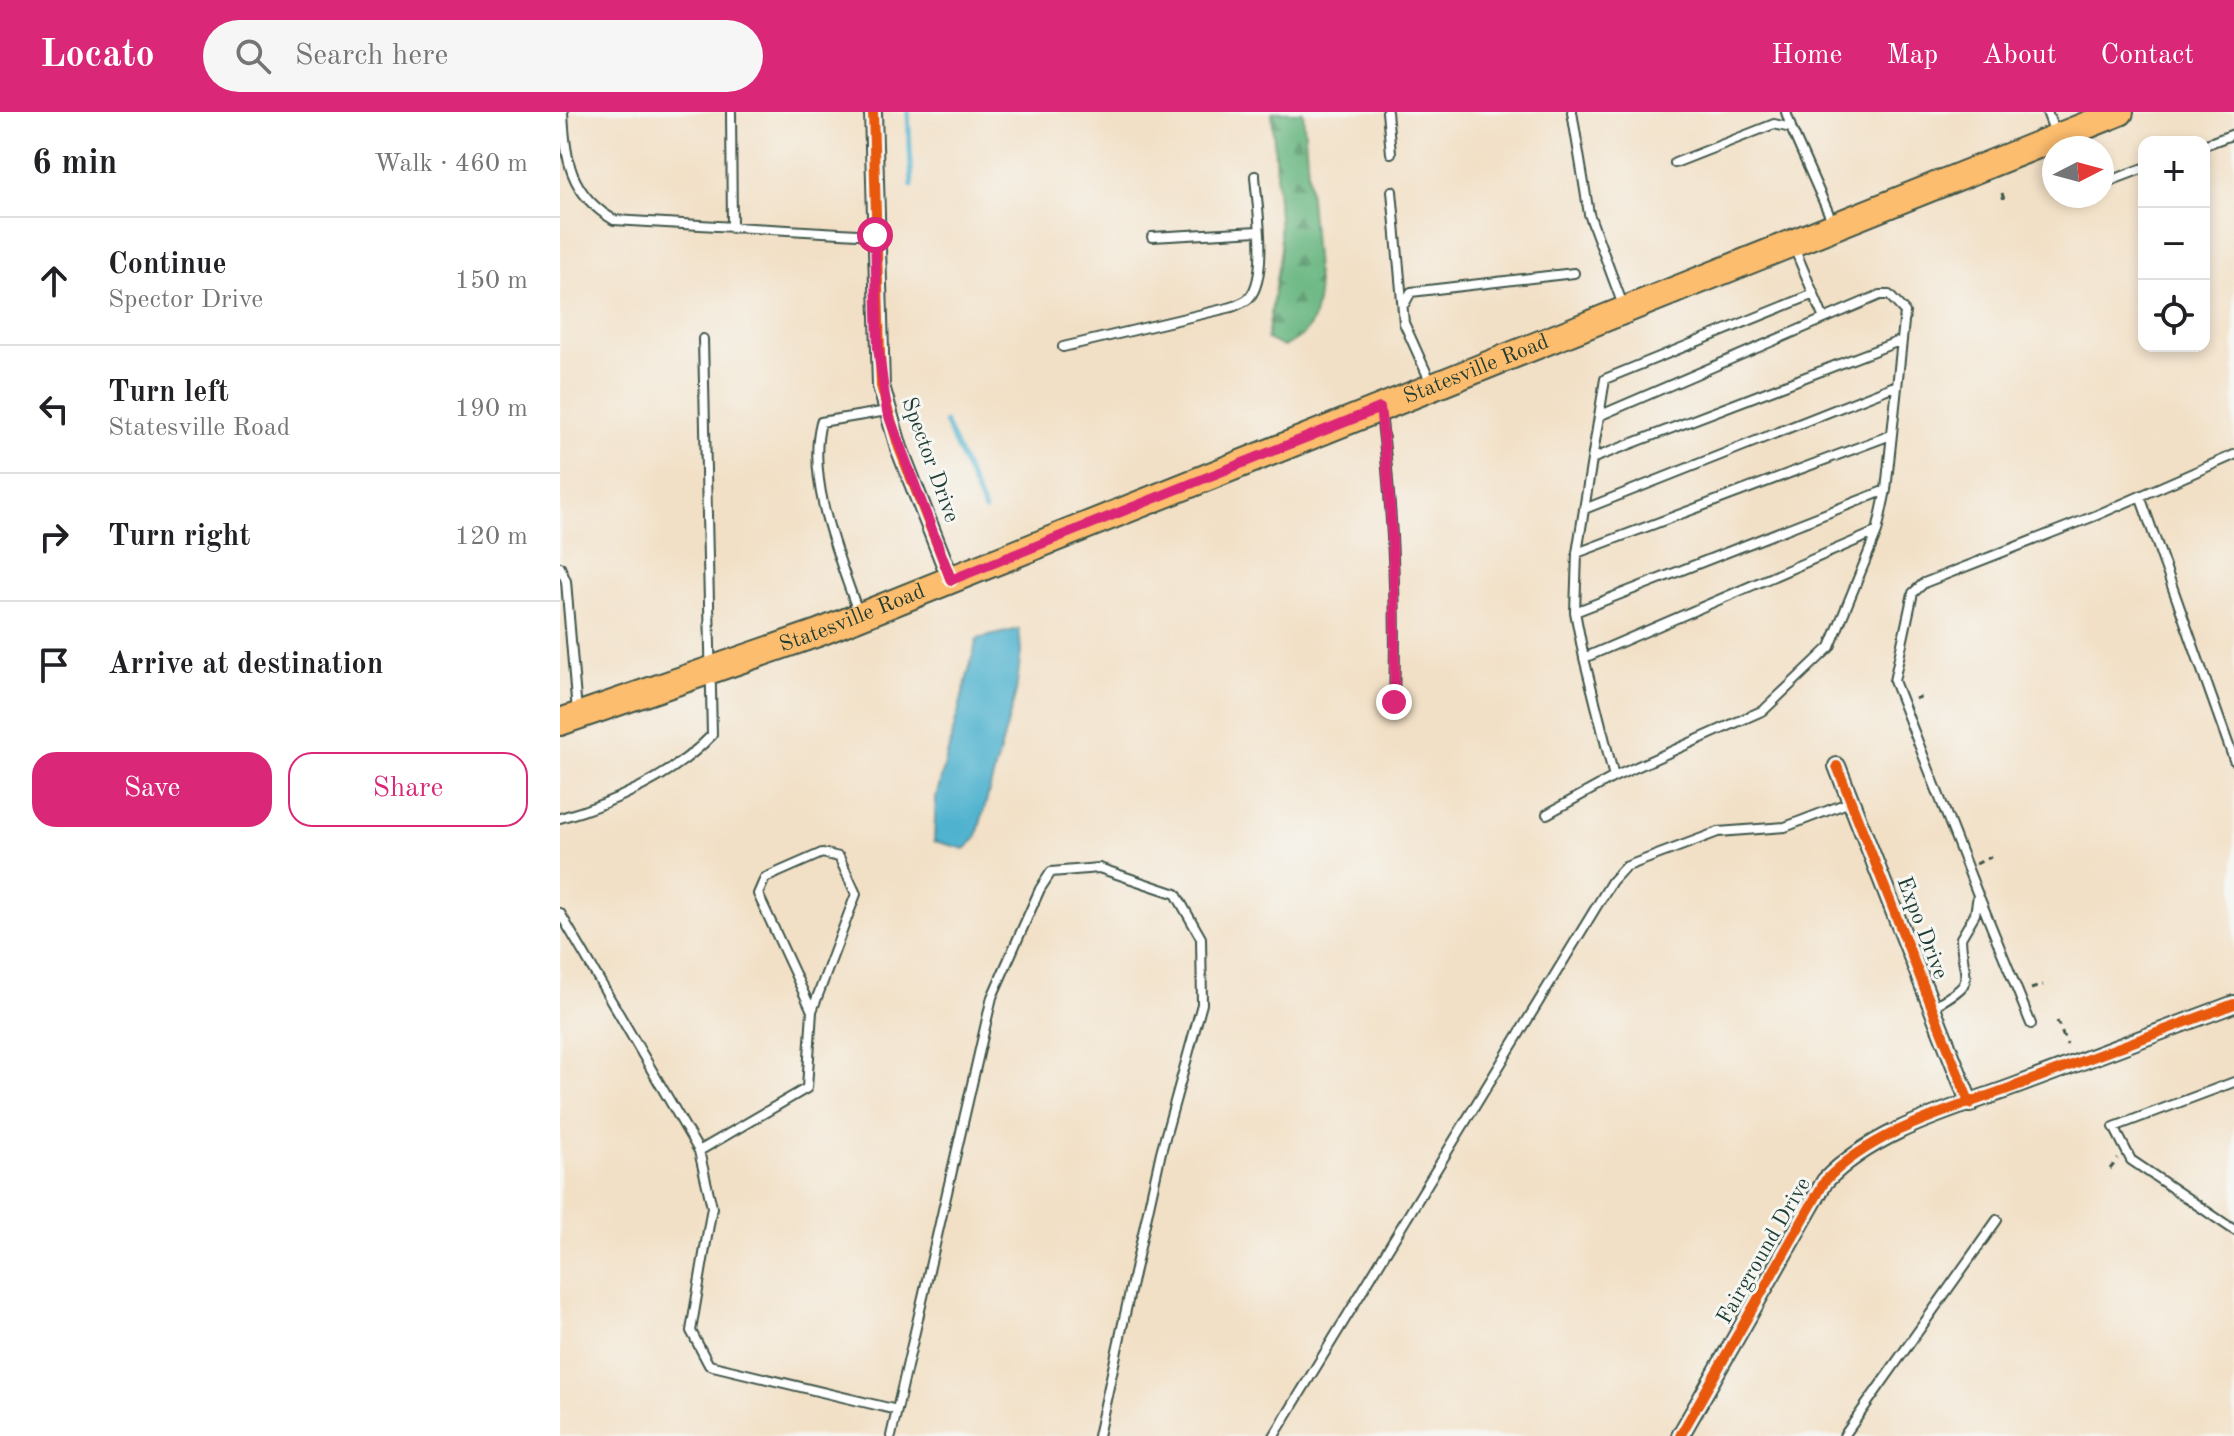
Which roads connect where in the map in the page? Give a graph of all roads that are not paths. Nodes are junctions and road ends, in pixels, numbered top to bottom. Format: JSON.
{"nodes":[{"id":1,"x":563,"y":112,"type":"edge"},
{"id":2,"x":731,"y":112,"type":"edge"},
{"id":3,"x":873,"y":112,"type":"edge"},
{"id":4,"x":1387,"y":112,"type":"edge"},
{"id":5,"x":1572,"y":112,"type":"edge"},
{"id":6,"x":1786,"y":112,"type":"edge"},
{"id":7,"x":2047,"y":112,"type":"edge"},
{"id":8,"x":2120,"y":112,"type":"edge"},
{"id":9,"x":1791,"y":128,"type":"junction"},
{"id":10,"x":2234,"y":134,"type":"edge"},
{"id":11,"x":2053,"y":136,"type":"edge"},
{"id":12,"x":2067,"y":136,"type":"edge"},
{"id":13,"x":2210,"y":143,"type":"edge"},
{"id":14,"x":2042,"y":147,"type":"edge"},
{"id":15,"x":1391,"y":153,"type":"dead end"},
{"id":16,"x":1675,"y":163,"type":"dead end"},
{"id":17,"x":2138,"y":170,"type":"edge"},
{"id":18,"x":1255,"y":176,"type":"dead end"},
{"id":19,"x":2114,"y":179,"type":"edge"},
{"id":20,"x":1392,"y":191,"type":"dead end"},
{"id":21,"x":732,"y":228,"type":"junction"},
{"id":22,"x":1835,"y":228,"type":"junction"},
{"id":23,"x":1258,"y":231,"type":"junction"},
{"id":24,"x":875,"y":235,"type":"junction"},
{"id":25,"x":1152,"y":237,"type":"dead end"},
{"id":26,"x":1793,"y":245,"type":"junction"},
{"id":27,"x":1574,"y":273,"type":"dead end"},
{"id":28,"x":1814,"y":294,"type":"junction"},
{"id":29,"x":1404,"y":303,"type":"junction"},
{"id":30,"x":1626,"y":313,"type":"junction"},
{"id":31,"x":1824,"y":319,"type":"junction"},
{"id":32,"x":703,"y":339,"type":"dead end"},
{"id":33,"x":1902,"y":340,"type":"junction"},
{"id":34,"x":1063,"y":347,"type":"dead end"},
{"id":35,"x":1897,"y":385,"type":"junction"},
{"id":36,"x":1433,"y":387,"type":"junction"},
{"id":37,"x":1380,"y":408,"type":"junction"},
{"id":38,"x":887,"y":411,"type":"junction"},
{"id":39,"x":1601,"y":415,"type":"junction"},
{"id":40,"x":1891,"y":435,"type":"junction"},
{"id":41,"x":2234,"y":455,"type":"edge"},
{"id":42,"x":1594,"y":458,"type":"junction"},
{"id":43,"x":1886,"y":490,"type":"junction"},
{"id":44,"x":2140,"y":496,"type":"junction"},
{"id":45,"x":1587,"y":508,"type":"junction"},
{"id":46,"x":1877,"y":532,"type":"junction"},
{"id":47,"x":1577,"y":553,"type":"junction"},
{"id":48,"x":560,"y":567,"type":"edge"},
{"id":49,"x":951,"y":580,"type":"junction"},
{"id":50,"x":1575,"y":612,"type":"junction"},
{"id":51,"x":860,"y":616,"type":"junction"},
{"id":52,"x":1584,"y":658,"type":"junction"},
{"id":53,"x":709,"y":672,"type":"junction"},
{"id":54,"x":1394,"y":702,"type":"dead end"},
{"id":55,"x":568,"y":719,"type":"edge"},
{"id":56,"x":2234,"y":760,"type":"edge"},
{"id":57,"x":1837,"y":766,"type":"dead end"},
{"id":58,"x":1614,"y":777,"type":"junction"},
{"id":59,"x":1851,"y":802,"type":"junction"},
{"id":60,"x":1547,"y":814,"type":"dead end"},
{"id":61,"x":560,"y":818,"type":"edge"},
{"id":62,"x":1978,"y":895,"type":"junction"},
{"id":63,"x":560,"y":913,"type":"edge"},
{"id":64,"x":2234,"y":1004,"type":"edge"},
{"id":65,"x":1932,"y":1007,"type":"junction"},
{"id":66,"x":812,"y":1011,"type":"junction"},
{"id":67,"x":2031,"y":1024,"type":"dead end"},
{"id":68,"x":2234,"y":1082,"type":"edge"},
{"id":69,"x":1970,"y":1104,"type":"junction"},
{"id":70,"x":699,"y":1151,"type":"junction"},
{"id":71,"x":1997,"y":1220,"type":"dead end"},
{"id":72,"x":2234,"y":1230,"type":"edge"},
{"id":73,"x":897,"y":1410,"type":"junction"},
{"id":74,"x":891,"y":1436,"type":"edge"},
{"id":75,"x":1098,"y":1436,"type":"edge"},
{"id":76,"x":1274,"y":1436,"type":"edge"},
{"id":77,"x":1680,"y":1436,"type":"edge"},
{"id":78,"x":1844,"y":1436,"type":"edge"}],
"edges":[{"from":1,"to":21,"type":"lane"},
{"from":2,"to":21,"type":"lane"},
{"from":3,"to":24,"type":"street","name":"Spector Drive"},
{"from":4,"to":15,"type":"lane"},
{"from":5,"to":30,"type":"lane"},
{"from":6,"to":9,"type":"lane"},
{"from":7,"to":11,"type":"lane"},
{"from":8,"to":12,"type":"main road","name":"Statesville Road"},
{"from":9,"to":16,"type":"lane"},
{"from":9,"to":22,"type":"lane"},
{"from":10,"to":13,"type":"lane"},
{"from":14,"to":22,"type":"main road","name":"Statesville Road"},
{"from":17,"to":19,"type":"lane"},
{"from":18,"to":23,"type":"lane"},
{"from":20,"to":29,"type":"lane"},
{"from":21,"to":24,"type":"lane"},
{"from":22,"to":26,"type":"main road","name":"Statesville Road"},
{"from":23,"to":25,"type":"lane"},
{"from":23,"to":34,"type":"lane"},
{"from":24,"to":38,"type":"street","name":"Spector Drive"},
{"from":26,"to":28,"type":"lane"},
{"from":26,"to":30,"type":"main road","name":"Statesville Road"},
{"from":27,"to":29,"type":"lane"},
{"from":28,"to":31,"type":"lane"},
{"from":28,"to":39,"type":"lane"},
{"from":29,"to":36,"type":"lane"},
{"from":30,"to":36,"type":"main road","name":"Statesville Road"},
{"from":31,"to":33,"type":"lane"},
{"from":31,"to":39,"type":"lane"},
{"from":32,"to":53,"type":"lane"},
{"from":33,"to":35,"type":"lane"},
{"from":33,"to":42,"type":"lane"},
{"from":35,"to":40,"type":"lane"},
{"from":35,"to":45,"type":"lane"},
{"from":36,"to":37,"type":"main road","name":"Statesville Road"},
{"from":37,"to":49,"type":"main road","name":"Statesville Road"},
{"from":37,"to":54,"type":"lane"},
{"from":38,"to":49,"type":"street","name":"Spector Drive"},
{"from":38,"to":51,"type":"lane"},
{"from":39,"to":42,"type":"lane"},
{"from":40,"to":43,"type":"lane"},
{"from":40,"to":47,"type":"lane"},
{"from":41,"to":44,"type":"lane"},
{"from":42,"to":45,"type":"lane"},
{"from":43,"to":46,"type":"lane"},
{"from":43,"to":50,"type":"lane"},
{"from":44,"to":56,"type":"lane"},
{"from":44,"to":62,"type":"lane"},
{"from":45,"to":47,"type":"lane"},
{"from":46,"to":52,"type":"lane"},
{"from":46,"to":58,"type":"lane"},
{"from":47,"to":50,"type":"lane"},
{"from":48,"to":55,"type":"lane"},
{"from":49,"to":51,"type":"main road","name":"Statesville Road"},
{"from":50,"to":52,"type":"lane"},
{"from":51,"to":53,"type":"main road","name":"Statesville Road"},
{"from":52,"to":58,"type":"lane"},
{"from":53,"to":55,"type":"main road","name":"Statesville Road"},
{"from":53,"to":61,"type":"lane"},
{"from":57,"to":59,"type":"street","name":"Expo Drive"},
{"from":58,"to":60,"type":"lane"},
{"from":59,"to":65,"type":"street","name":"Expo Drive"},
{"from":59,"to":76,"type":"lane"},
{"from":62,"to":65,"type":"lane"},
{"from":62,"to":67,"type":"lane"},
{"from":63,"to":70,"type":"lane"},
{"from":64,"to":69,"type":"street","name":"Fairground Drive"},
{"from":65,"to":69,"type":"street","name":"Expo Drive"},
{"from":66,"to":66,"type":"lane"},
{"from":66,"to":70,"type":"lane"},
{"from":68,"to":72,"type":"lane"},
{"from":69,"to":77,"type":"street","name":"Fairground Drive"},
{"from":70,"to":73,"type":"lane"},
{"from":71,"to":78,"type":"lane"},
{"from":73,"to":74,"type":"lane"},
{"from":73,"to":75,"type":"lane"}]}
